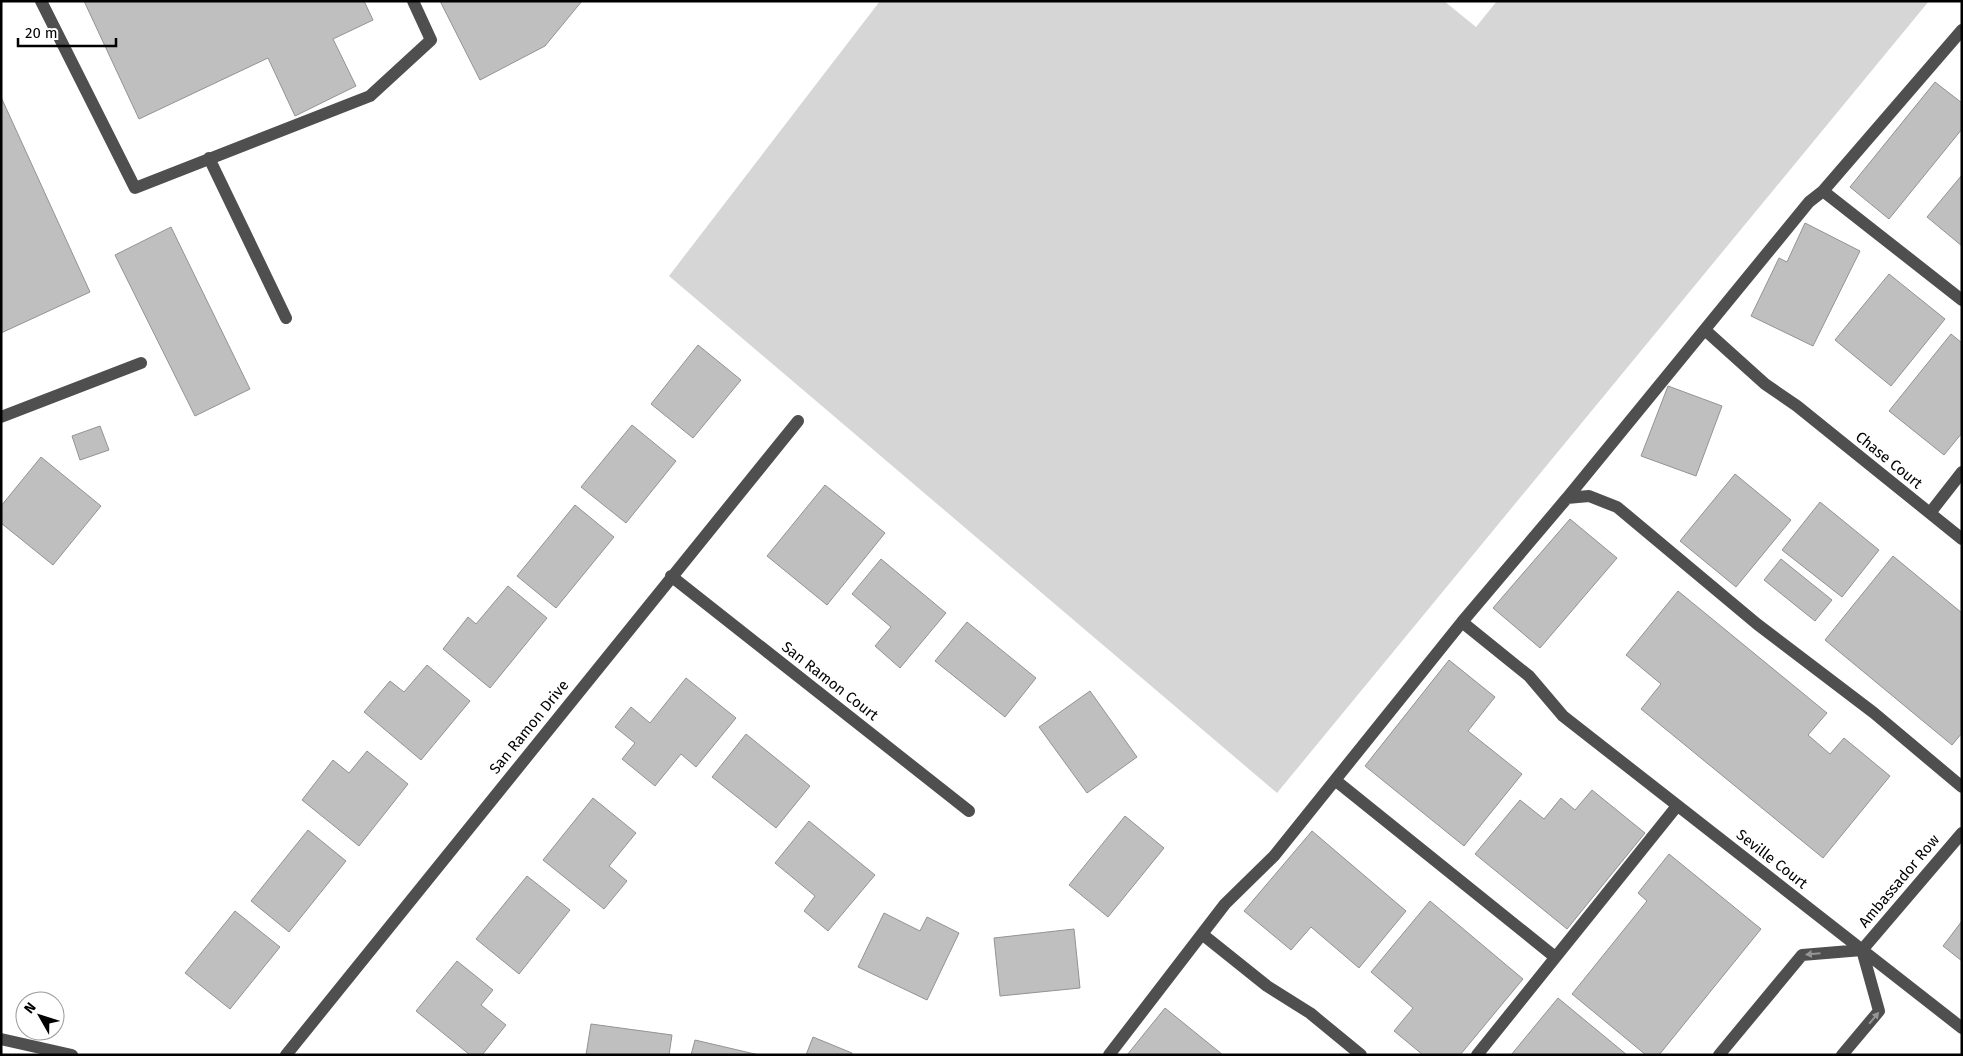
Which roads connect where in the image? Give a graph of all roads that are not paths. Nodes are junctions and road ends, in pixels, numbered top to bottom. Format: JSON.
{"nodes":[{"id":1,"x":41,"y":1,"type":"edge"},
{"id":2,"x":413,"y":1,"type":"edge"},
{"id":3,"x":1962,"y":30,"type":"edge"},
{"id":4,"x":209,"y":158,"type":"junction"},
{"id":5,"x":1822,"y":191,"type":"junction"},
{"id":6,"x":1962,"y":300,"type":"edge"},
{"id":7,"x":286,"y":318,"type":"dead end"},
{"id":8,"x":1705,"y":330,"type":"junction"},
{"id":9,"x":141,"y":363,"type":"dead end"},
{"id":10,"x":1,"y":417,"type":"edge"},
{"id":11,"x":798,"y":421,"type":"dead end"},
{"id":12,"x":1962,"y":472,"type":"edge"},
{"id":13,"x":1567,"y":498,"type":"junction"},
{"id":14,"x":1930,"y":513,"type":"junction"},
{"id":15,"x":1962,"y":539,"type":"edge"},
{"id":16,"x":672,"y":576,"type":"junction"},
{"id":17,"x":1462,"y":622,"type":"junction"},
{"id":18,"x":1335,"y":780,"type":"junction"},
{"id":19,"x":1962,"y":787,"type":"edge"},
{"id":20,"x":1677,"y":806,"type":"junction"},
{"id":21,"x":969,"y":812,"type":"dead end"},
{"id":22,"x":1962,"y":833,"type":"edge"},
{"id":23,"x":1202,"y":934,"type":"junction"},
{"id":24,"x":1862,"y":950,"type":"junction"},
{"id":25,"x":1555,"y":957,"type":"junction"},
{"id":26,"x":1962,"y":1028,"type":"edge"},
{"id":27,"x":1,"y":1039,"type":"edge"},
{"id":28,"x":72,"y":1055,"type":"edge"},
{"id":29,"x":286,"y":1055,"type":"edge"},
{"id":30,"x":1109,"y":1055,"type":"edge"},
{"id":31,"x":1361,"y":1055,"type":"edge"},
{"id":32,"x":1476,"y":1055,"type":"edge"},
{"id":33,"x":1719,"y":1055,"type":"edge"},
{"id":34,"x":1842,"y":1055,"type":"edge"}],
"edges":[{"from":1,"to":4,"type":"street"},
{"from":2,"to":4,"type":"street"},
{"from":3,"to":5,"type":"street"},
{"from":4,"to":7,"type":"street"},
{"from":5,"to":6,"type":"street"},
{"from":5,"to":8,"type":"street"},
{"from":8,"to":13,"type":"street"},
{"from":8,"to":14,"type":"street","name":"Chase Court"},
{"from":9,"to":10,"type":"street"},
{"from":11,"to":16,"type":"street","name":"San Ramon Drive"},
{"from":12,"to":14,"type":"street"},
{"from":13,"to":17,"type":"street"},
{"from":13,"to":19,"type":"street"},
{"from":14,"to":15,"type":"street","name":"Chase Court"},
{"from":16,"to":21,"type":"street","name":"San Ramon Court"},
{"from":16,"to":29,"type":"street","name":"San Ramon Drive"},
{"from":17,"to":18,"type":"street"},
{"from":17,"to":20,"type":"street","name":"Seville Court"},
{"from":18,"to":23,"type":"street"},
{"from":18,"to":25,"type":"street"},
{"from":20,"to":24,"type":"street","name":"Seville Court"},
{"from":20,"to":25,"type":"street"},
{"from":22,"to":24,"type":"street","name":"Ambassador Row"},
{"from":23,"to":30,"type":"street"},
{"from":23,"to":31,"type":"street"},
{"from":24,"to":26,"type":"street","name":"Seville Court"},
{"from":24,"to":33,"type":"street","name":"Ambassador Row","one_way":true},
{"from":34,"to":24,"type":"street","name":"Ambassador Row","one_way":true},
{"from":25,"to":32,"type":"street"},
{"from":27,"to":28,"type":"street"}]}
